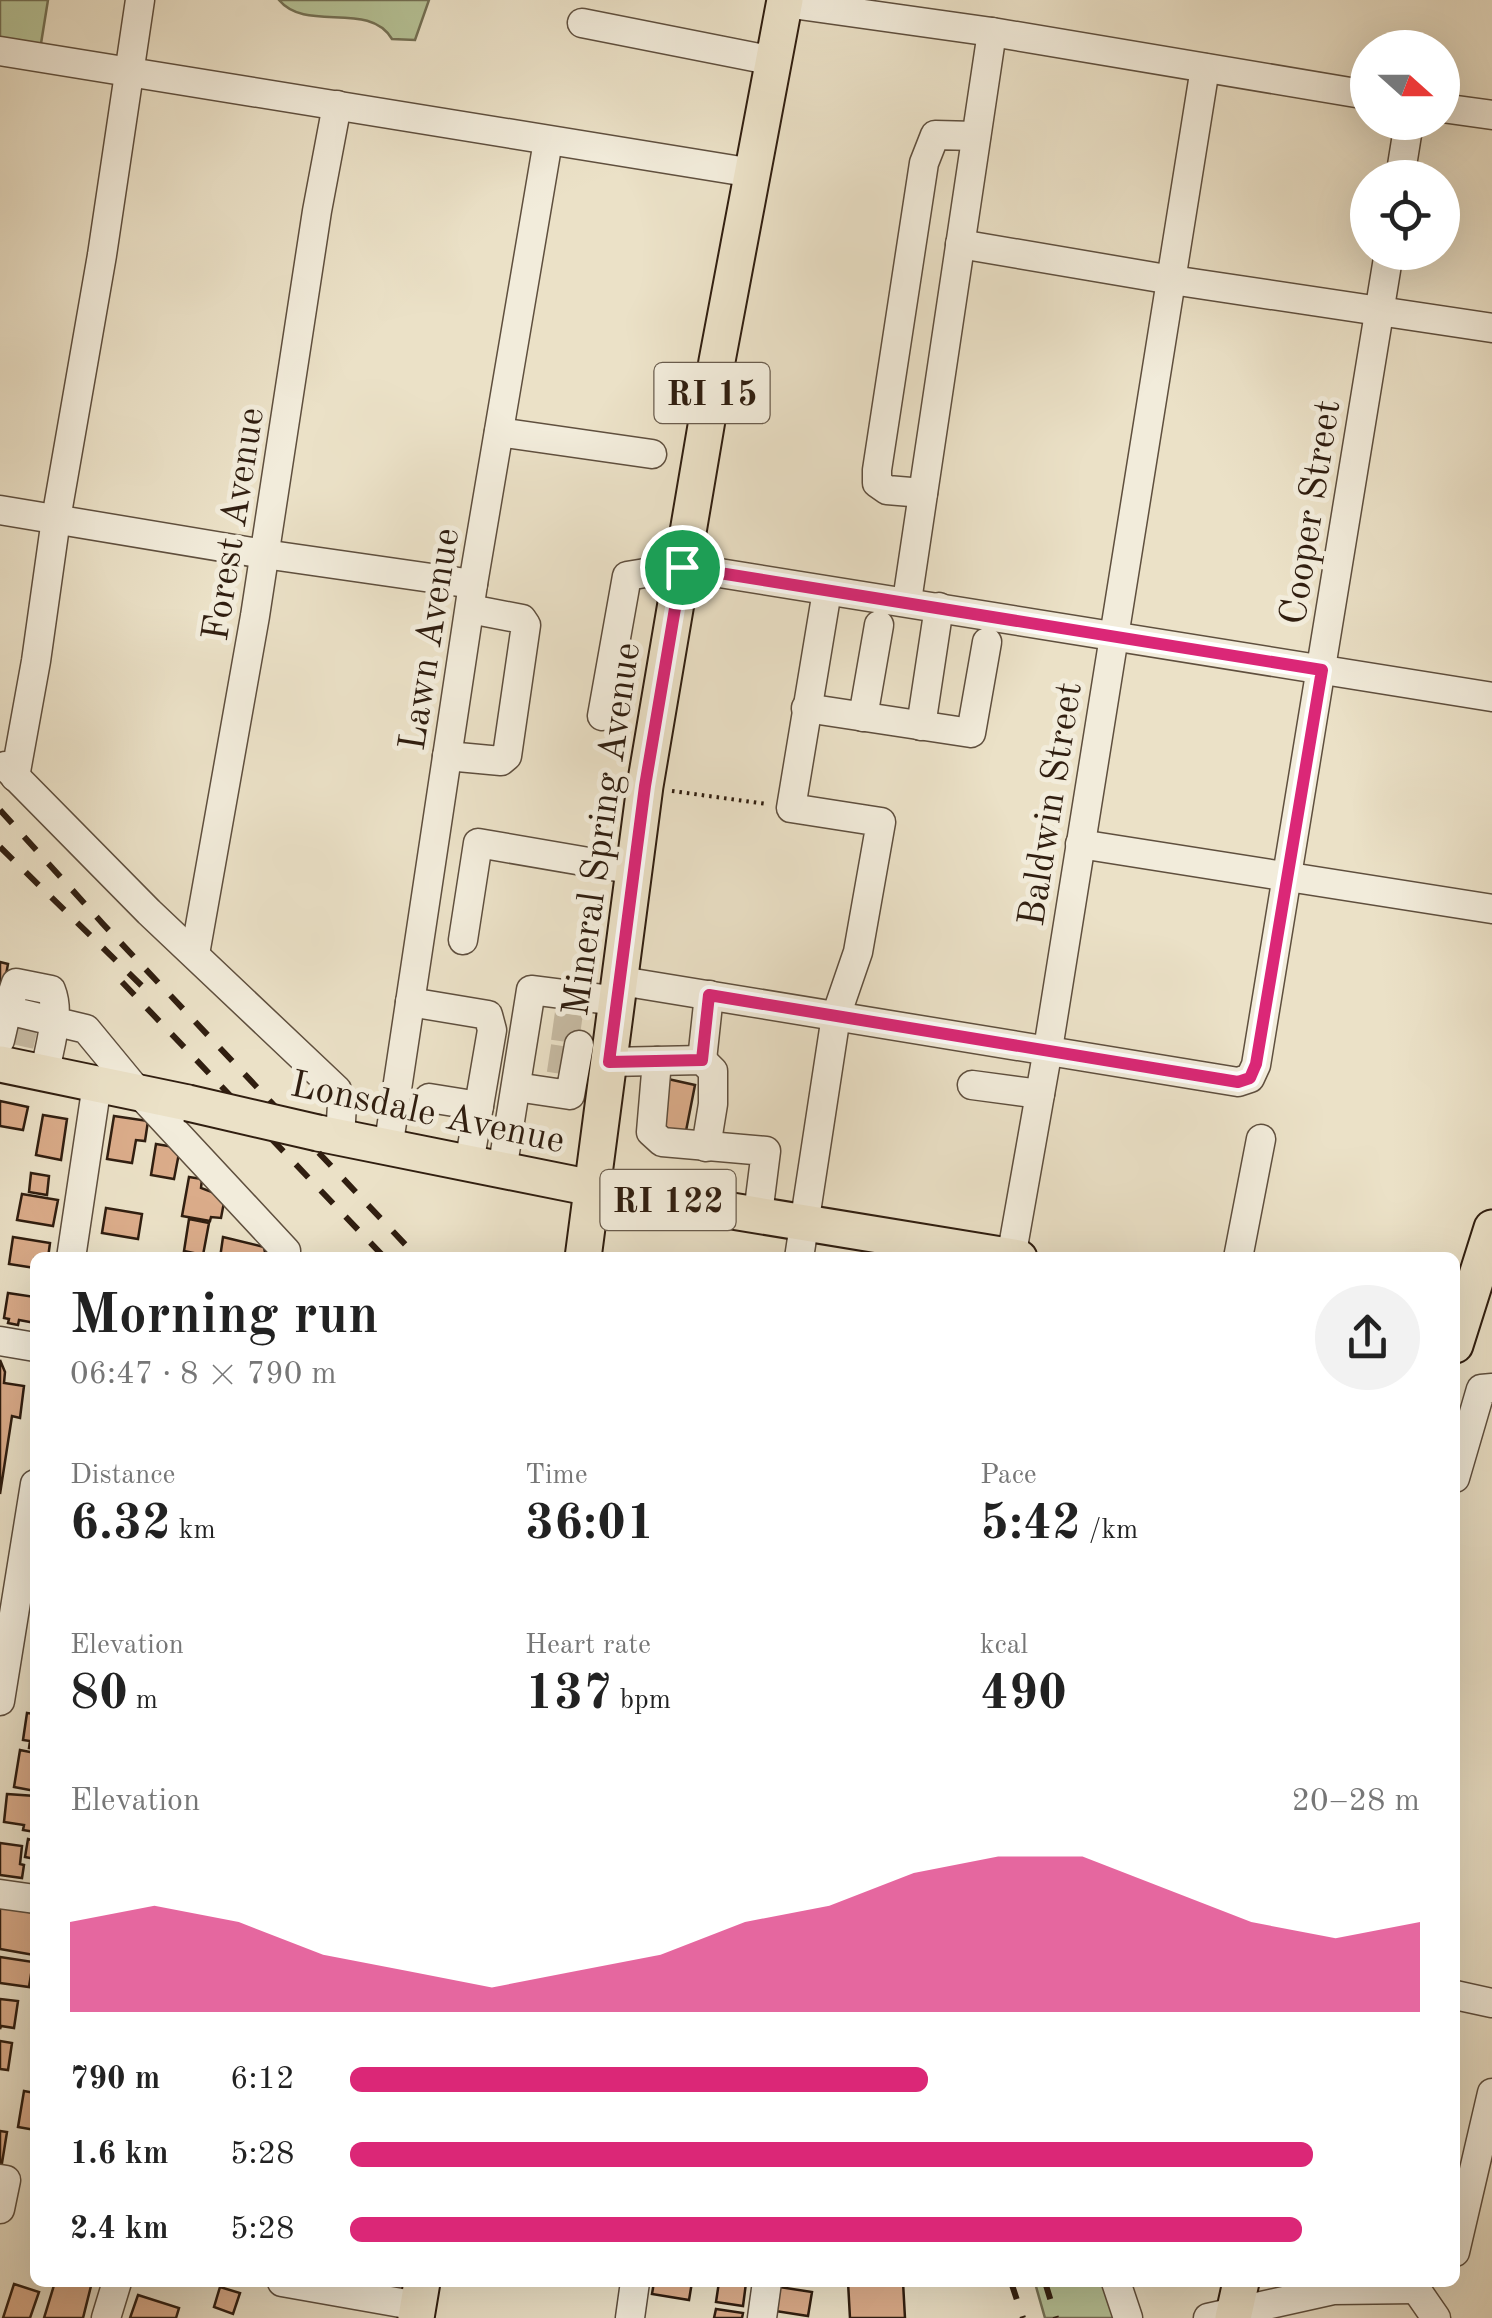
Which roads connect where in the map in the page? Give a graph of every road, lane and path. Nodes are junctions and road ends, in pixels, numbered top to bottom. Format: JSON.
{"nodes":[{"id":1,"x":140,"y":0,"type":"edge"},
{"id":2,"x":785,"y":2,"type":"edge"},
{"id":3,"x":582,"y":22,"type":"dead end"},
{"id":4,"x":992,"y":32,"type":"junction"},
{"id":5,"x":0,"y":52,"type":"edge"},
{"id":6,"x":774,"y":61,"type":"junction"},
{"id":7,"x":1205,"y":68,"type":"junction"},
{"id":8,"x":129,"y":72,"type":"junction"},
{"id":9,"x":1350,"y":92,"type":"edge"},
{"id":10,"x":337,"y":105,"type":"junction"},
{"id":11,"x":1460,"y":111,"type":"edge"},
{"id":12,"x":1492,"y":115,"type":"edge"},
{"id":13,"x":976,"y":136,"type":"junction"},
{"id":14,"x":548,"y":141,"type":"junction"},
{"id":15,"x":753,"y":174,"type":"junction"},
{"id":16,"x":914,"y":230,"type":"junction"},
{"id":17,"x":961,"y":240,"type":"junction"},
{"id":18,"x":1385,"y":270,"type":"edge"},
{"id":19,"x":1172,"y":280,"type":"junction"},
{"id":20,"x":1380,"y":309,"type":"junction"},
{"id":21,"x":1492,"y":328,"type":"edge"},
{"id":22,"x":888,"y":401,"type":"junction"},
{"id":23,"x":936,"y":406,"type":"junction"},
{"id":24,"x":499,"y":432,"type":"junction"},
{"id":25,"x":652,"y":454,"type":"dead end"},
{"id":26,"x":923,"y":493,"type":"junction"},
{"id":27,"x":0,"y":510,"type":"edge"},
{"id":28,"x":56,"y":519,"type":"junction"},
{"id":29,"x":264,"y":554,"type":"junction"},
{"id":30,"x":682,"y":567,"type":"junction"},
{"id":31,"x":827,"y":592,"type":"junction"},
{"id":32,"x":472,"y":596,"type":"junction"},
{"id":33,"x":907,"y":601,"type":"junction"},
{"id":34,"x":939,"y":607,"type":"junction"},
{"id":35,"x":879,"y":625,"type":"dead end"},
{"id":36,"x":1114,"y":637,"type":"junction"},
{"id":37,"x":987,"y":642,"type":"dead end"},
{"id":38,"x":1322,"y":670,"type":"junction"},
{"id":39,"x":1492,"y":697,"type":"edge"},
{"id":40,"x":806,"y":708,"type":"junction"},
{"id":41,"x":602,"y":716,"type":"dead end"},
{"id":42,"x":864,"y":717,"type":"junction"},
{"id":43,"x":920,"y":726,"type":"junction"},
{"id":44,"x":447,"y":756,"type":"junction"},
{"id":45,"x":8,"y":768,"type":"edge"},
{"id":46,"x":645,"y":786,"type":"junction"},
{"id":47,"x":791,"y":808,"type":"junction"},
{"id":48,"x":1080,"y":844,"type":"junction"},
{"id":49,"x":635,"y":870,"type":"junction"},
{"id":50,"x":1287,"y":877,"type":"junction"},
{"id":51,"x":1492,"y":909,"type":"edge"},
{"id":52,"x":464,"y":940,"type":"dead end"},
{"id":53,"x":195,"y":954,"type":"junction"},
{"id":54,"x":619,"y":991,"type":"junction"},
{"id":55,"x":709,"y":995,"type":"junction"},
{"id":56,"x":410,"y":1002,"type":"junction"},
{"id":57,"x":836,"y":1016,"type":"junction"},
{"id":58,"x":4,"y":1026,"type":"edge"},
{"id":59,"x":47,"y":1042,"type":"junction"},
{"id":60,"x":595,"y":1047,"type":"junction"},
{"id":61,"x":1048,"y":1049,"type":"junction"},
{"id":62,"x":702,"y":1060,"type":"junction"},
{"id":63,"x":657,"y":1061,"type":"junction"},
{"id":64,"x":0,"y":1064,"type":"edge"},
{"id":65,"x":102,"y":1068,"type":"junction"},
{"id":66,"x":972,"y":1086,"type":"dead end"},
{"id":67,"x":516,"y":1087,"type":"junction"},
{"id":68,"x":138,"y":1092,"type":"junction"},
{"id":69,"x":1040,"y":1094,"type":"junction"},
{"id":70,"x":429,"y":1098,"type":"dead end"},
{"id":71,"x":479,"y":1106,"type":"junction"},
{"id":72,"x":651,"y":1132,"type":"junction"},
{"id":73,"x":329,"y":1136,"type":"junction"},
{"id":74,"x":1261,"y":1139,"type":"dead end"},
{"id":75,"x":706,"y":1147,"type":"junction"},
{"id":76,"x":388,"y":1149,"type":"junction"},
{"id":77,"x":486,"y":1167,"type":"junction"},
{"id":78,"x":592,"y":1188,"type":"junction"},
{"id":79,"x":758,"y":1214,"type":"junction"},
{"id":80,"x":804,"y":1221,"type":"junction"},
{"id":81,"x":1492,"y":1228,"type":"edge"},
{"id":82,"x":72,"y":1252,"type":"edge"},
{"id":83,"x":286,"y":1252,"type":"edge"},
{"id":84,"x":584,"y":1252,"type":"edge"},
{"id":85,"x":799,"y":1252,"type":"edge"},
{"id":86,"x":983,"y":1252,"type":"edge"},
{"id":87,"x":1013,"y":1252,"type":"edge"},
{"id":88,"x":1239,"y":1252,"type":"edge"},
{"id":89,"x":1466,"y":1332,"type":"edge"},
{"id":90,"x":0,"y":1341,"type":"edge"},
{"id":91,"x":30,"y":1345,"type":"edge"},
{"id":92,"x":1492,"y":1388,"type":"edge"},
{"id":93,"x":1460,"y":1462,"type":"edge"},
{"id":94,"x":30,"y":1515,"type":"edge"},
{"id":95,"x":17,"y":1594,"type":"edge"},
{"id":96,"x":0,"y":1701,"type":"edge"},
{"id":97,"x":0,"y":1894,"type":"edge"},
{"id":98,"x":30,"y":1898,"type":"edge"},
{"id":99,"x":1460,"y":1996,"type":"edge"},
{"id":100,"x":1492,"y":2002,"type":"edge"},
{"id":101,"x":1492,"y":2094,"type":"edge"},
{"id":102,"x":0,"y":2179,"type":"edge"},
{"id":103,"x":0,"y":2209,"type":"edge"},
{"id":104,"x":1460,"y":2231,"type":"edge"},
{"id":105,"x":115,"y":2287,"type":"edge"},
{"id":106,"x":316,"y":2287,"type":"edge"},
{"id":107,"x":635,"y":2287,"type":"edge"},
{"id":108,"x":766,"y":2287,"type":"edge"},
{"id":109,"x":1118,"y":2287,"type":"edge"},
{"id":110,"x":1321,"y":2287,"type":"edge"},
{"id":111,"x":1421,"y":2287,"type":"edge"},
{"id":112,"x":419,"y":2302,"type":"edge"},
{"id":113,"x":1229,"y":2307,"type":"edge"},
{"id":114,"x":106,"y":2318,"type":"edge"},
{"id":115,"x":630,"y":2318,"type":"edge"},
{"id":116,"x":762,"y":2318,"type":"edge"},
{"id":117,"x":1128,"y":2318,"type":"edge"},
{"id":118,"x":1436,"y":2318,"type":"edge"}],
"edges":[{"from":1,"to":8,"type":"street"},
{"from":2,"to":4,"type":"street"},
{"from":2,"to":6,"type":"main road","name":"Mineral Spring Avenue","number":"RI 15"},
{"from":3,"to":6,"type":"street"},
{"from":4,"to":7,"type":"street"},
{"from":4,"to":13,"type":"street"},
{"from":5,"to":8,"type":"street"},
{"from":6,"to":15,"type":"main road","name":"Mineral Spring Avenue","number":"RI 15"},
{"from":7,"to":9,"type":"street"},
{"from":7,"to":19,"type":"street","name":"Baldwin Street"},
{"from":8,"to":10,"type":"street"},
{"from":8,"to":28,"type":"street"},
{"from":10,"to":14,"type":"street"},
{"from":10,"to":29,"type":"street","name":"Forest Avenue"},
{"from":11,"to":12,"type":"street"},
{"from":13,"to":16,"type":"street"},
{"from":13,"to":17,"type":"street"},
{"from":14,"to":15,"type":"street"},
{"from":14,"to":24,"type":"street","name":"Lawn Avenue"},
{"from":15,"to":30,"type":"main road","name":"Mineral Spring Avenue","number":"RI 15"},
{"from":16,"to":17,"type":"street"},
{"from":16,"to":22,"type":"street"},
{"from":17,"to":19,"type":"street"},
{"from":17,"to":23,"type":"street"},
{"from":18,"to":20,"type":"street","name":"Cooper Street"},
{"from":19,"to":20,"type":"street"},
{"from":19,"to":36,"type":"street","name":"Baldwin Street"},
{"from":20,"to":21,"type":"street"},
{"from":20,"to":38,"type":"street","name":"Cooper Street"},
{"from":22,"to":23,"type":"street"},
{"from":22,"to":26,"type":"street"},
{"from":23,"to":26,"type":"street"},
{"from":24,"to":25,"type":"street"},
{"from":24,"to":32,"type":"street","name":"Lawn Avenue"},
{"from":26,"to":33,"type":"street"},
{"from":27,"to":28,"type":"street"},
{"from":28,"to":29,"type":"street"},
{"from":28,"to":45,"type":"street"},
{"from":29,"to":32,"type":"street"},
{"from":29,"to":53,"type":"street","name":"Forest Avenue"},
{"from":30,"to":31,"type":"street"},
{"from":30,"to":41,"type":"street"},
{"from":30,"to":46,"type":"main road","name":"Mineral Spring Avenue","number":"RI 15"},
{"from":31,"to":33,"type":"street"},
{"from":31,"to":40,"type":"street"},
{"from":32,"to":44,"type":"street","name":"Lawn Avenue"},
{"from":32,"to":44,"type":"street"},
{"from":33,"to":34,"type":"street"},
{"from":34,"to":36,"type":"street"},
{"from":34,"to":43,"type":"street"},
{"from":35,"to":42,"type":"street"},
{"from":36,"to":38,"type":"street"},
{"from":36,"to":48,"type":"street","name":"Baldwin Street"},
{"from":37,"to":43,"type":"street"},
{"from":38,"to":39,"type":"street"},
{"from":38,"to":50,"type":"street","name":"Cooper Street"},
{"from":40,"to":42,"type":"street"},
{"from":40,"to":47,"type":"street"},
{"from":42,"to":43,"type":"street"},
{"from":44,"to":56,"type":"street","name":"Lawn Avenue"},
{"from":45,"to":53,"type":"street"},
{"from":46,"to":47,"type":"path"},
{"from":46,"to":49,"type":"main road","name":"Mineral Spring Avenue","number":"RI 15"},
{"from":47,"to":57,"type":"street"},
{"from":48,"to":50,"type":"street"},
{"from":48,"to":61,"type":"street","name":"Baldwin Street"},
{"from":49,"to":52,"type":"street"},
{"from":49,"to":54,"type":"main road","name":"Mineral Spring Avenue","number":"RI 15"},
{"from":50,"to":51,"type":"street"},
{"from":50,"to":61,"type":"street","name":"Cooper Street"},
{"from":53,"to":73,"type":"street"},
{"from":54,"to":55,"type":"street"},
{"from":54,"to":60,"type":"main road","name":"Mineral Spring Avenue","number":"RI 15"},
{"from":54,"to":67,"type":"street"},
{"from":55,"to":57,"type":"street"},
{"from":55,"to":62,"type":"street"},
{"from":56,"to":71,"type":"street"},
{"from":56,"to":76,"type":"street","name":"Lawn Avenue"},
{"from":57,"to":61,"type":"street"},
{"from":57,"to":80,"type":"street"},
{"from":58,"to":59,"type":"street"},
{"from":59,"to":64,"type":"main road","name":"Lonsdale Avenue","number":"RI 122"},
{"from":59,"to":65,"type":"main road","name":"Lonsdale Avenue","number":"RI 122"},
{"from":59,"to":65,"type":"street"},
{"from":60,"to":63,"type":"street"},
{"from":60,"to":67,"type":"street"},
{"from":60,"to":78,"type":"main road","name":"Mineral Spring Avenue","number":"RI 15"},
{"from":61,"to":69,"type":"street","name":"Baldwin Street"},
{"from":62,"to":63,"type":"street"},
{"from":62,"to":75,"type":"street"},
{"from":63,"to":72,"type":"street"},
{"from":65,"to":68,"type":"main road","name":"Lonsdale Avenue","number":"RI 122"},
{"from":65,"to":82,"type":"street"},
{"from":66,"to":69,"type":"street"},
{"from":67,"to":77,"type":"street"},
{"from":68,"to":73,"type":"main road","name":"Lonsdale Avenue","number":"RI 122","bridge":true},
{"from":68,"to":83,"type":"street"},
{"from":69,"to":87,"type":"street","name":"Baldwin Street"},
{"from":70,"to":71,"type":"street"},
{"from":71,"to":77,"type":"street"},
{"from":72,"to":75,"type":"street"},
{"from":72,"to":75,"type":"street"},
{"from":73,"to":76,"type":"main road","name":"Lonsdale Avenue","number":"RI 122"},
{"from":74,"to":88,"type":"street"},
{"from":75,"to":79,"type":"street"},
{"from":76,"to":77,"type":"main road","name":"Lonsdale Avenue","number":"RI 122"},
{"from":77,"to":78,"type":"main road","name":"Lonsdale Avenue","number":"RI 122"},
{"from":78,"to":79,"type":"main road","name":"Lonsdale Avenue","number":"RI 122"},
{"from":78,"to":84,"type":"main road","name":"Mineral Spring Avenue","number":"RI 15"},
{"from":79,"to":80,"type":"main road","name":"Lonsdale Avenue","number":"RI 122"},
{"from":80,"to":85,"type":"street"},
{"from":80,"to":86,"type":"main road","name":"Lonsdale Avenue","number":"RI 122"},
{"from":81,"to":89,"type":"main road"},
{"from":90,"to":91,"type":"street"},
{"from":92,"to":93,"type":"street"},
{"from":94,"to":95,"type":"street"},
{"from":95,"to":96,"type":"street"},
{"from":97,"to":98,"type":"street"},
{"from":99,"to":100,"type":"street"},
{"from":101,"to":104,"type":"street"},
{"from":102,"to":103,"type":"street"},
{"from":105,"to":114,"type":"street"},
{"from":106,"to":112,"type":"street"},
{"from":107,"to":115,"type":"street"},
{"from":108,"to":116,"type":"street"},
{"from":109,"to":117,"type":"street"},
{"from":110,"to":113,"type":"street"},
{"from":111,"to":118,"type":"street"}]}
